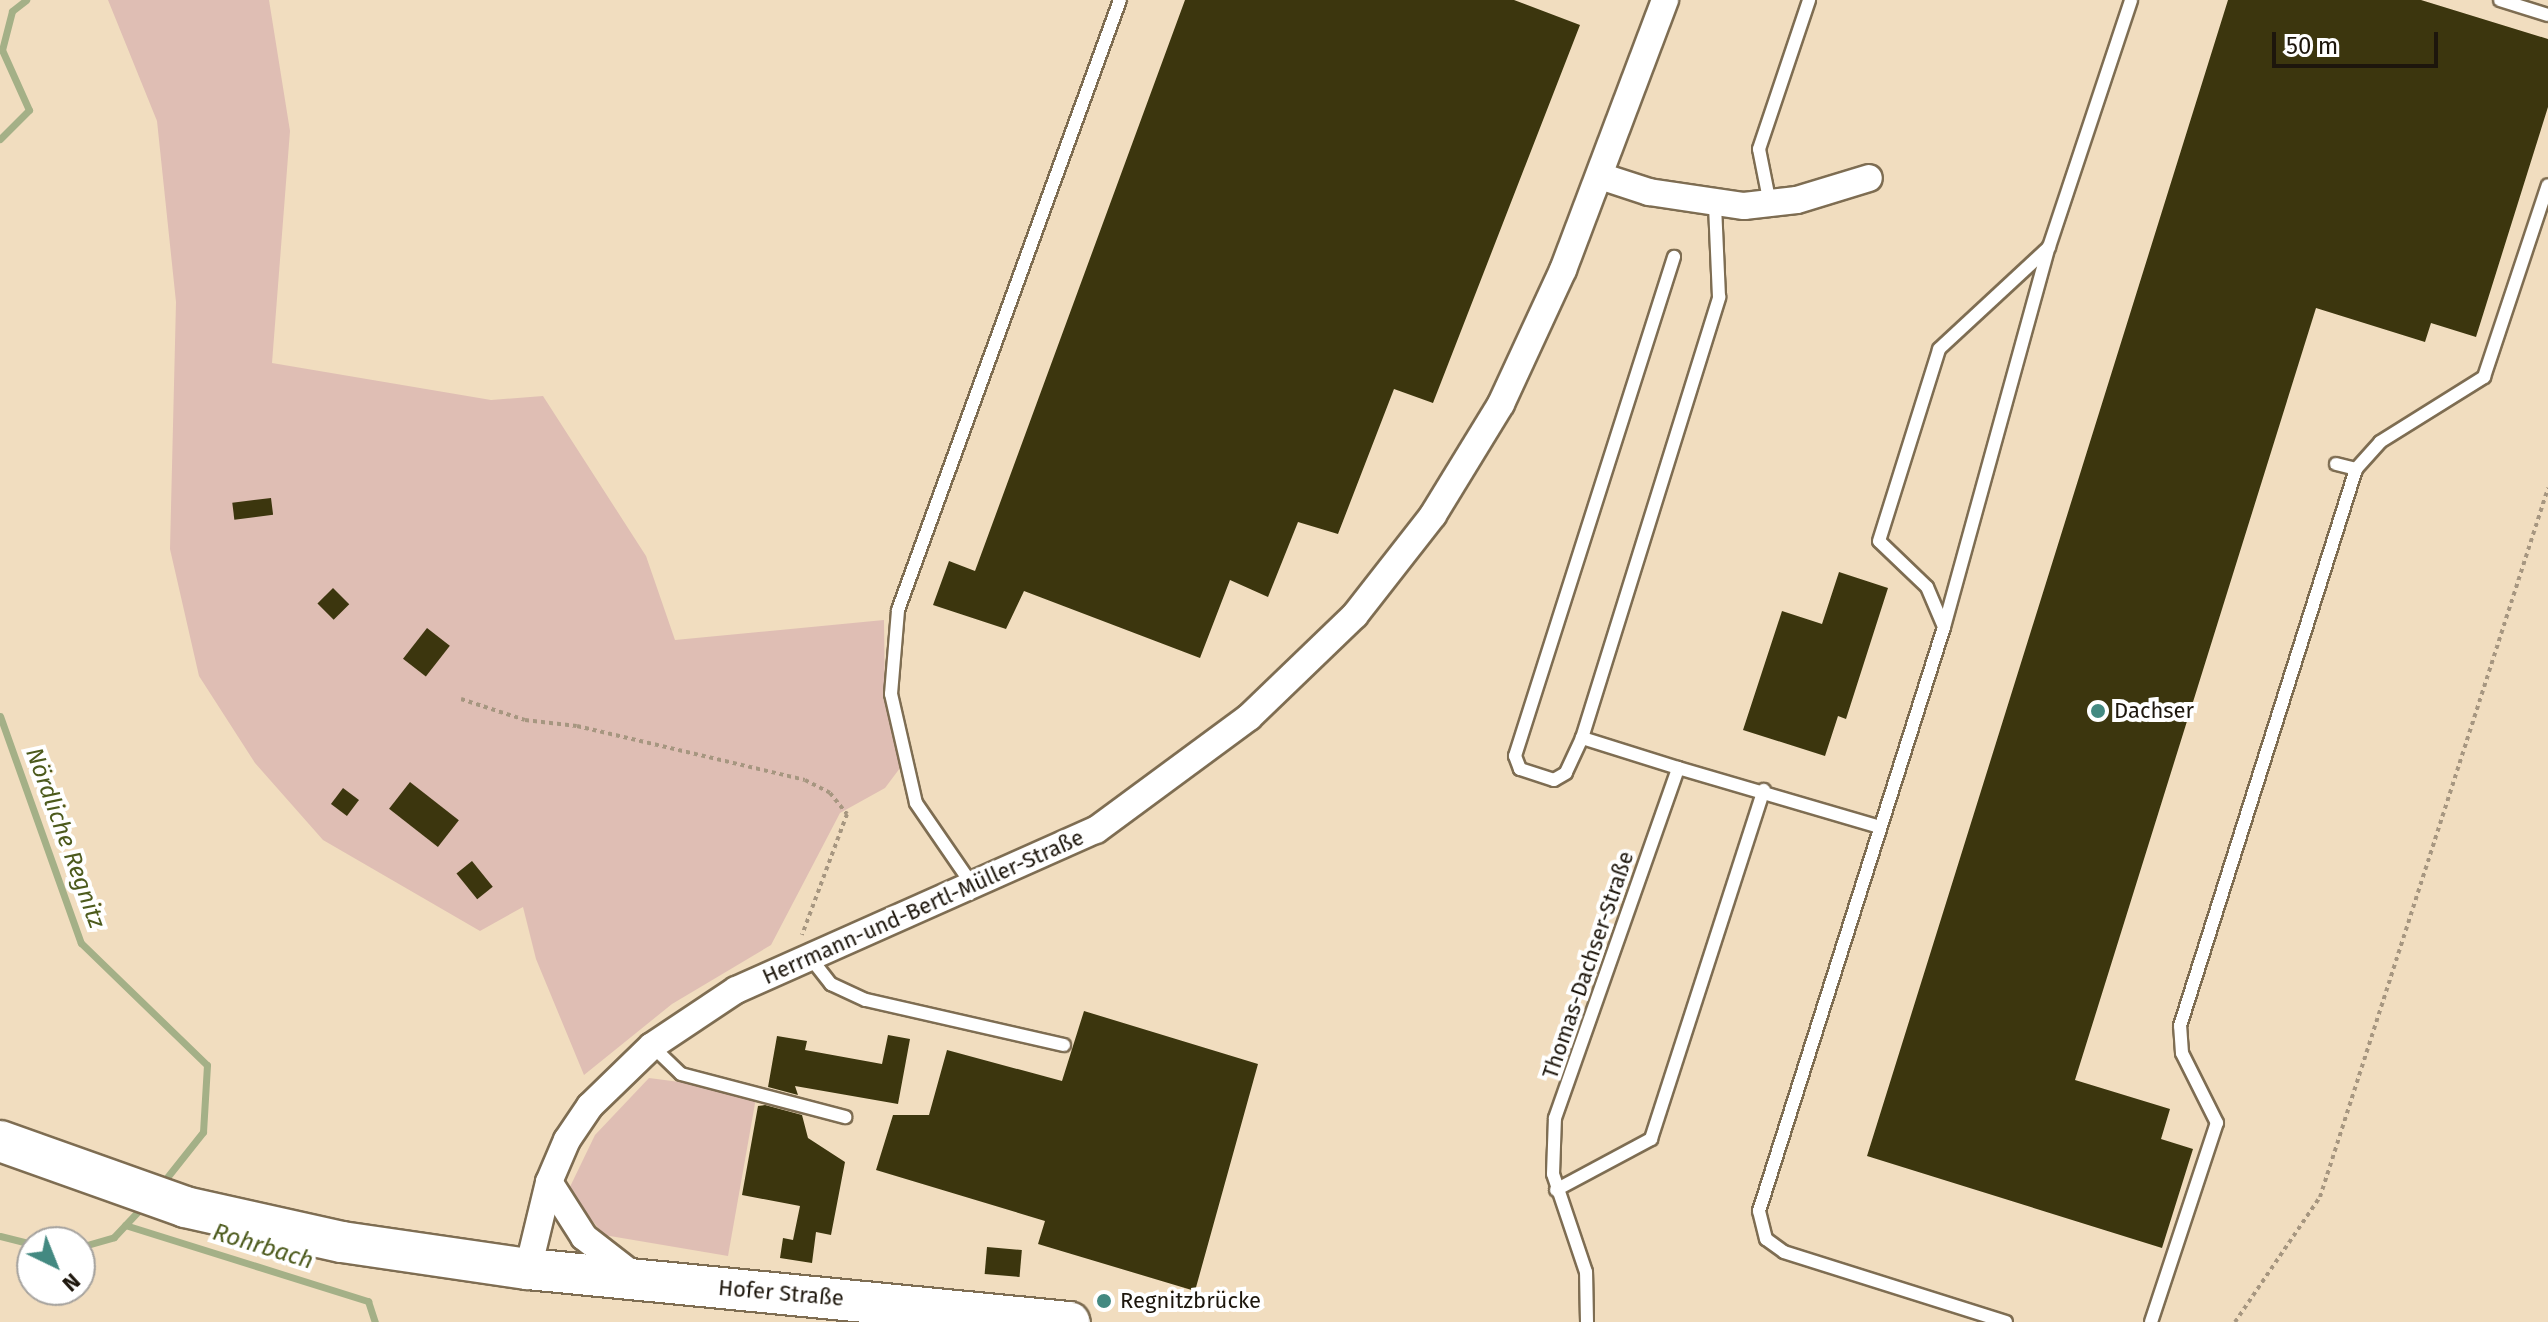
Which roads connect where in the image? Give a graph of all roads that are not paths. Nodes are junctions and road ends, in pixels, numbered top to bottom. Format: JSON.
{"nodes":[{"id":1,"x":1120,"y":0,"type":"edge"},
{"id":2,"x":1809,"y":0,"type":"edge"},
{"id":3,"x":2131,"y":0,"type":"edge"},
{"id":4,"x":2500,"y":0,"type":"edge"},
{"id":5,"x":1660,"y":7,"type":"edge"},
{"id":6,"x":2548,"y":15,"type":"edge"},
{"id":7,"x":1600,"y":176,"type":"junction"},
{"id":8,"x":1869,"y":178,"type":"dead end"},
{"id":9,"x":2548,"y":185,"type":"edge"},
{"id":10,"x":1715,"y":204,"type":"junction"},
{"id":11,"x":1770,"y":204,"type":"junction"},
{"id":12,"x":2049,"y":247,"type":"junction"},
{"id":13,"x":1674,"y":257,"type":"dead end"},
{"id":14,"x":2336,"y":464,"type":"dead end"},
{"id":15,"x":2356,"y":469,"type":"junction"},
{"id":16,"x":1944,"y":627,"type":"junction"},
{"id":17,"x":1582,"y":738,"type":"junction"},
{"id":18,"x":1678,"y":768,"type":"junction"},
{"id":19,"x":1764,"y":790,"type":"junction"},
{"id":20,"x":1880,"y":827,"type":"junction"},
{"id":21,"x":975,"y":888,"type":"junction"},
{"id":22,"x":800,"y":960,"type":"junction"},
{"id":23,"x":1064,"y":1045,"type":"dead end"},
{"id":24,"x":652,"y":1046,"type":"junction"},
{"id":25,"x":845,"y":1117,"type":"dead end"},
{"id":26,"x":0,"y":1141,"type":"edge"},
{"id":27,"x":549,"y":1182,"type":"junction"},
{"id":28,"x":1556,"y":1190,"type":"junction"},
{"id":29,"x":528,"y":1269,"type":"junction"},
{"id":30,"x":641,"y":1280,"type":"junction"},
{"id":31,"x":1589,"y":1308,"type":"junction"},
{"id":32,"x":1051,"y":1320,"type":"edge"},
{"id":33,"x":1587,"y":1322,"type":"edge"},
{"id":34,"x":1595,"y":1322,"type":"edge"},
{"id":35,"x":2006,"y":1322,"type":"edge"},
{"id":36,"x":2151,"y":1322,"type":"edge"}],
"edges":[{"from":1,"to":21,"type":"lane"},
{"from":2,"to":11,"type":"lane"},
{"from":3,"to":12,"type":"lane"},
{"from":4,"to":6,"type":"lane"},
{"from":5,"to":7,"type":"street","name":"Herrmann-und-Bertl-Müller-Straße"},
{"from":7,"to":10,"type":"street"},
{"from":7,"to":21,"type":"street","name":"Herrmann-und-Bertl-Müller-Straße"},
{"from":8,"to":11,"type":"street"},
{"from":9,"to":15,"type":"lane"},
{"from":10,"to":11,"type":"street"},
{"from":10,"to":17,"type":"lane"},
{"from":12,"to":16,"type":"lane"},
{"from":12,"to":16,"type":"lane"},
{"from":13,"to":17,"type":"lane"},
{"from":14,"to":15,"type":"lane"},
{"from":15,"to":36,"type":"lane"},
{"from":16,"to":20,"type":"lane"},
{"from":17,"to":18,"type":"lane"},
{"from":18,"to":19,"type":"lane"},
{"from":18,"to":28,"type":"lane","name":"Thomas-Dachser-Straße"},
{"from":19,"to":20,"type":"lane"},
{"from":19,"to":28,"type":"lane"},
{"from":20,"to":35,"type":"lane"},
{"from":21,"to":22,"type":"street","name":"Herrmann-und-Bertl-Müller-Straße"},
{"from":22,"to":23,"type":"lane"},
{"from":22,"to":24,"type":"street","name":"Herrmann-und-Bertl-Müller-Straße"},
{"from":24,"to":25,"type":"lane"},
{"from":24,"to":27,"type":"street","name":"Herrmann-und-Bertl-Müller-Straße"},
{"from":26,"to":29,"type":"main road","name":"Hofer Straße"},
{"from":27,"to":29,"type":"street","name":"Herrmann-und-Bertl-Müller-Straße"},
{"from":27,"to":30,"type":"street"},
{"from":28,"to":31,"type":"lane","name":"Thomas-Dachser-Straße"},
{"from":29,"to":30,"type":"main road","name":"Hofer Straße"},
{"from":30,"to":32,"type":"main road","name":"Hofer Straße"},
{"from":31,"to":33,"type":"lane"},
{"from":31,"to":34,"type":"lane"}]}
